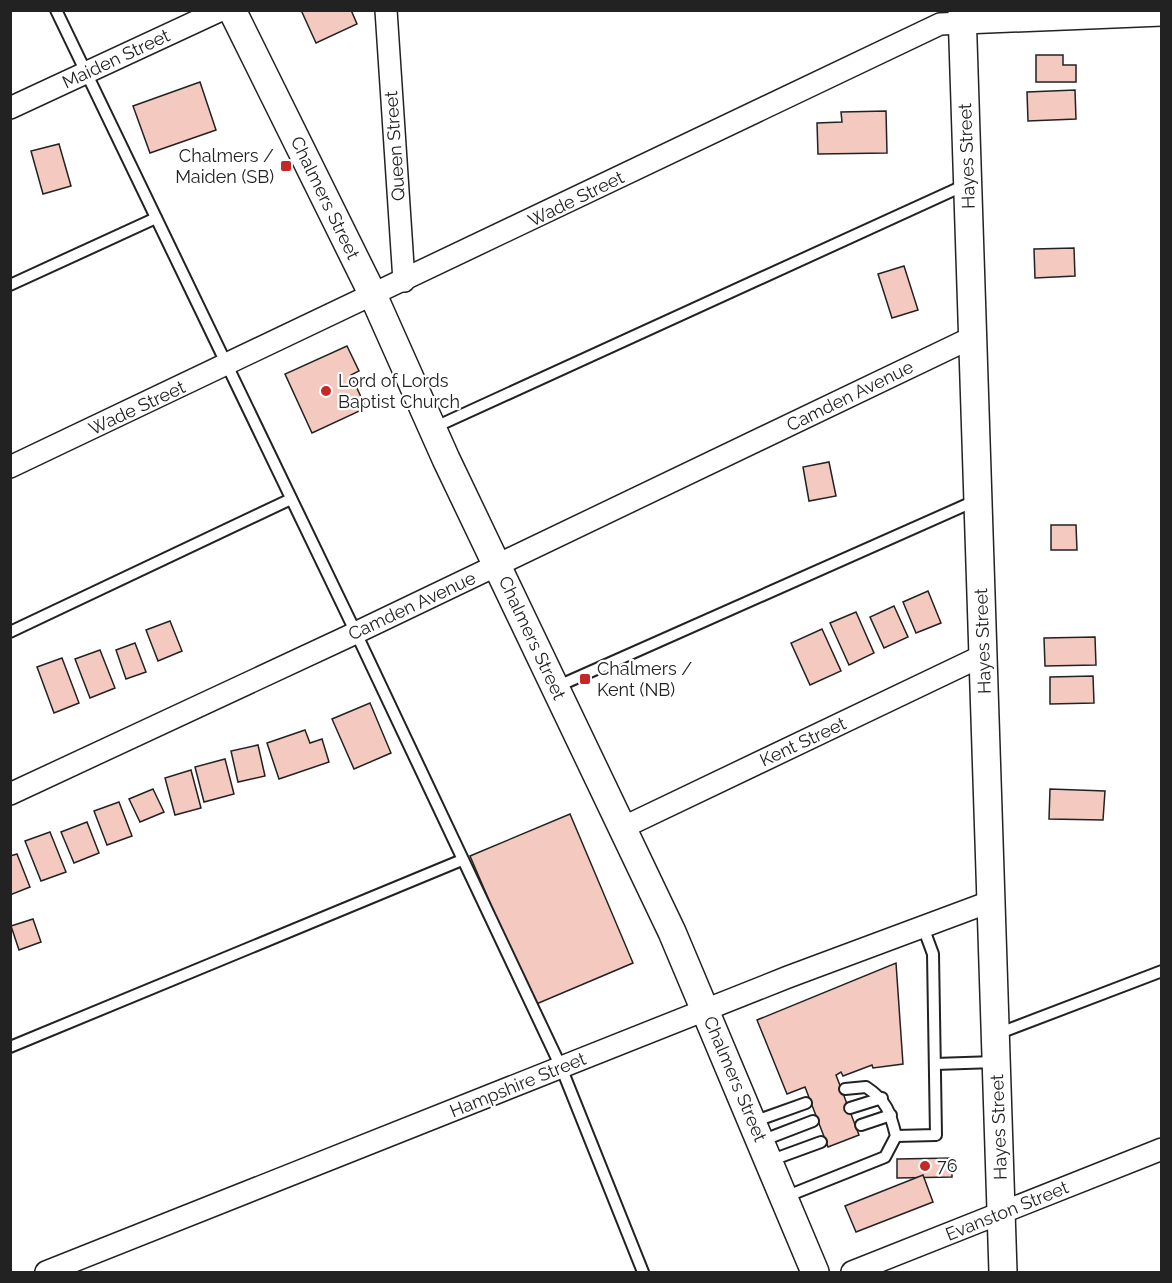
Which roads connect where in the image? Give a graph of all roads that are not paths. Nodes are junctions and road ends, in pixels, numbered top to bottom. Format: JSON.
{"nodes":[{"id":1,"x":56,"y":10,"type":"edge"},
{"id":2,"x":221,"y":10,"type":"edge"},
{"id":3,"x":232,"y":10,"type":"edge"},
{"id":4,"x":386,"y":10,"type":"edge"},
{"id":5,"x":1161,"y":15,"type":"edge"},
{"id":6,"x":963,"y":17,"type":"edge"},
{"id":7,"x":86,"y":73,"type":"junction"},
{"id":8,"x":10,"y":108,"type":"edge"},
{"id":9,"x":968,"y":184,"type":"junction"},
{"id":10,"x":156,"y":218,"type":"junction"},
{"id":11,"x":405,"y":281,"type":"junction"},
{"id":12,"x":10,"y":285,"type":"edge"},
{"id":13,"x":373,"y":295,"type":"junction"},
{"id":14,"x":973,"y":337,"type":"junction"},
{"id":15,"x":227,"y":366,"type":"junction"},
{"id":16,"x":433,"y":428,"type":"junction"},
{"id":17,"x":10,"y":466,"type":"edge"},
{"id":18,"x":291,"y":499,"type":"junction"},
{"id":19,"x":978,"y":500,"type":"junction"},
{"id":20,"x":497,"y":566,"type":"junction"},
{"id":21,"x":10,"y":632,"type":"edge"},
{"id":22,"x":356,"y":633,"type":"junction"},
{"id":23,"x":984,"y":656,"type":"junction"},
{"id":24,"x":555,"y":688,"type":"junction"},
{"id":25,"x":10,"y":794,"type":"edge"},
{"id":26,"x":622,"y":828,"type":"junction"},
{"id":27,"x":462,"y":860,"type":"junction"},
{"id":28,"x":992,"y":901,"type":"junction"},
{"id":29,"x":923,"y":927,"type":"junction"},
{"id":30,"x":1161,"y":971,"type":"edge"},
{"id":31,"x":705,"y":1010,"type":"junction"},
{"id":32,"x":996,"y":1035,"type":"junction"},
{"id":33,"x":10,"y":1047,"type":"edge"},
{"id":34,"x":997,"y":1062,"type":"junction"},
{"id":35,"x":935,"y":1064,"type":"junction"},
{"id":36,"x":561,"y":1067,"type":"junction"},
{"id":37,"x":845,"y":1089,"type":"dead end"},
{"id":38,"x":882,"y":1098,"type":"junction"},
{"id":39,"x":806,"y":1103,"type":"dead end"},
{"id":40,"x":850,"y":1108,"type":"dead end"},
{"id":41,"x":891,"y":1115,"type":"junction"},
{"id":42,"x":813,"y":1121,"type":"dead end"},
{"id":43,"x":861,"y":1125,"type":"dead end"},
{"id":44,"x":896,"y":1136,"type":"junction"},
{"id":45,"x":761,"y":1141,"type":"junction"},
{"id":46,"x":821,"y":1142,"type":"dead end"},
{"id":47,"x":1161,"y":1149,"type":"edge"},
{"id":48,"x":785,"y":1197,"type":"junction"},
{"id":49,"x":1002,"y":1214,"type":"junction"},
{"id":50,"x":46,"y":1272,"type":"edge"},
{"id":51,"x":643,"y":1272,"type":"edge"},
{"id":52,"x":815,"y":1272,"type":"edge"},
{"id":53,"x":852,"y":1272,"type":"edge"},
{"id":54,"x":1004,"y":1272,"type":"edge"}],
"edges":[{"from":1,"to":7,"type":"lane"},
{"from":2,"to":7,"type":"street","name":"Maiden Street"},
{"from":3,"to":13,"type":"street","name":"Chalmers Street"},
{"from":4,"to":11,"type":"street","name":"Queen Street"},
{"from":5,"to":6,"type":"street","name":"Wade Street"},
{"from":6,"to":9,"type":"street","name":"Hayes Street"},
{"from":6,"to":11,"type":"street","name":"Wade Street"},
{"from":7,"to":8,"type":"street","name":"Maiden Street"},
{"from":7,"to":10,"type":"lane"},
{"from":9,"to":14,"type":"street","name":"Hayes Street"},
{"from":9,"to":16,"type":"lane"},
{"from":10,"to":12,"type":"lane"},
{"from":10,"to":15,"type":"lane"},
{"from":11,"to":13,"type":"street","name":"Wade Street"},
{"from":13,"to":15,"type":"street","name":"Wade Street"},
{"from":13,"to":16,"type":"street","name":"Chalmers Street"},
{"from":14,"to":19,"type":"street","name":"Hayes Street"},
{"from":14,"to":20,"type":"street","name":"Camden Avenue"},
{"from":15,"to":17,"type":"street","name":"Wade Street"},
{"from":15,"to":18,"type":"lane"},
{"from":16,"to":20,"type":"street","name":"Chalmers Street"},
{"from":18,"to":21,"type":"lane"},
{"from":18,"to":22,"type":"lane"},
{"from":19,"to":23,"type":"street","name":"Hayes Street"},
{"from":19,"to":24,"type":"lane"},
{"from":20,"to":22,"type":"street","name":"Camden Avenue"},
{"from":20,"to":24,"type":"street","name":"Chalmers Street"},
{"from":22,"to":25,"type":"street","name":"Camden Avenue"},
{"from":22,"to":27,"type":"lane"},
{"from":23,"to":26,"type":"street","name":"Kent Street"},
{"from":23,"to":28,"type":"street","name":"Hayes Street"},
{"from":24,"to":26,"type":"street","name":"Chalmers Street"},
{"from":26,"to":31,"type":"street","name":"Chalmers Street"},
{"from":27,"to":33,"type":"lane"},
{"from":27,"to":36,"type":"lane"},
{"from":28,"to":29,"type":"street","name":"Hampshire Street"},
{"from":28,"to":32,"type":"street","name":"Hayes Street"},
{"from":29,"to":31,"type":"street","name":"Hampshire Street"},
{"from":29,"to":35,"type":"lane"},
{"from":30,"to":32,"type":"lane"},
{"from":31,"to":36,"type":"street","name":"Hampshire Street"},
{"from":31,"to":45,"type":"street","name":"Chalmers Street"},
{"from":32,"to":34,"type":"street","name":"Hayes Street"},
{"from":34,"to":35,"type":"lane"},
{"from":34,"to":49,"type":"street","name":"Hayes Street"},
{"from":35,"to":44,"type":"lane"},
{"from":36,"to":50,"type":"street","name":"Hampshire Street"},
{"from":36,"to":51,"type":"lane"},
{"from":37,"to":38,"type":"lane"},
{"from":38,"to":40,"type":"lane"},
{"from":38,"to":41,"type":"lane"},
{"from":39,"to":45,"type":"lane"},
{"from":41,"to":43,"type":"lane"},
{"from":41,"to":44,"type":"lane"},
{"from":42,"to":45,"type":"lane"},
{"from":44,"to":48,"type":"lane"},
{"from":45,"to":46,"type":"lane"},
{"from":45,"to":48,"type":"street","name":"Chalmers Street"},
{"from":47,"to":49,"type":"street","name":"Evanston Street"},
{"from":48,"to":52,"type":"street","name":"Chalmers Street"},
{"from":49,"to":53,"type":"street","name":"Evanston Street"},
{"from":49,"to":54,"type":"street","name":"Hayes Street"}]}
